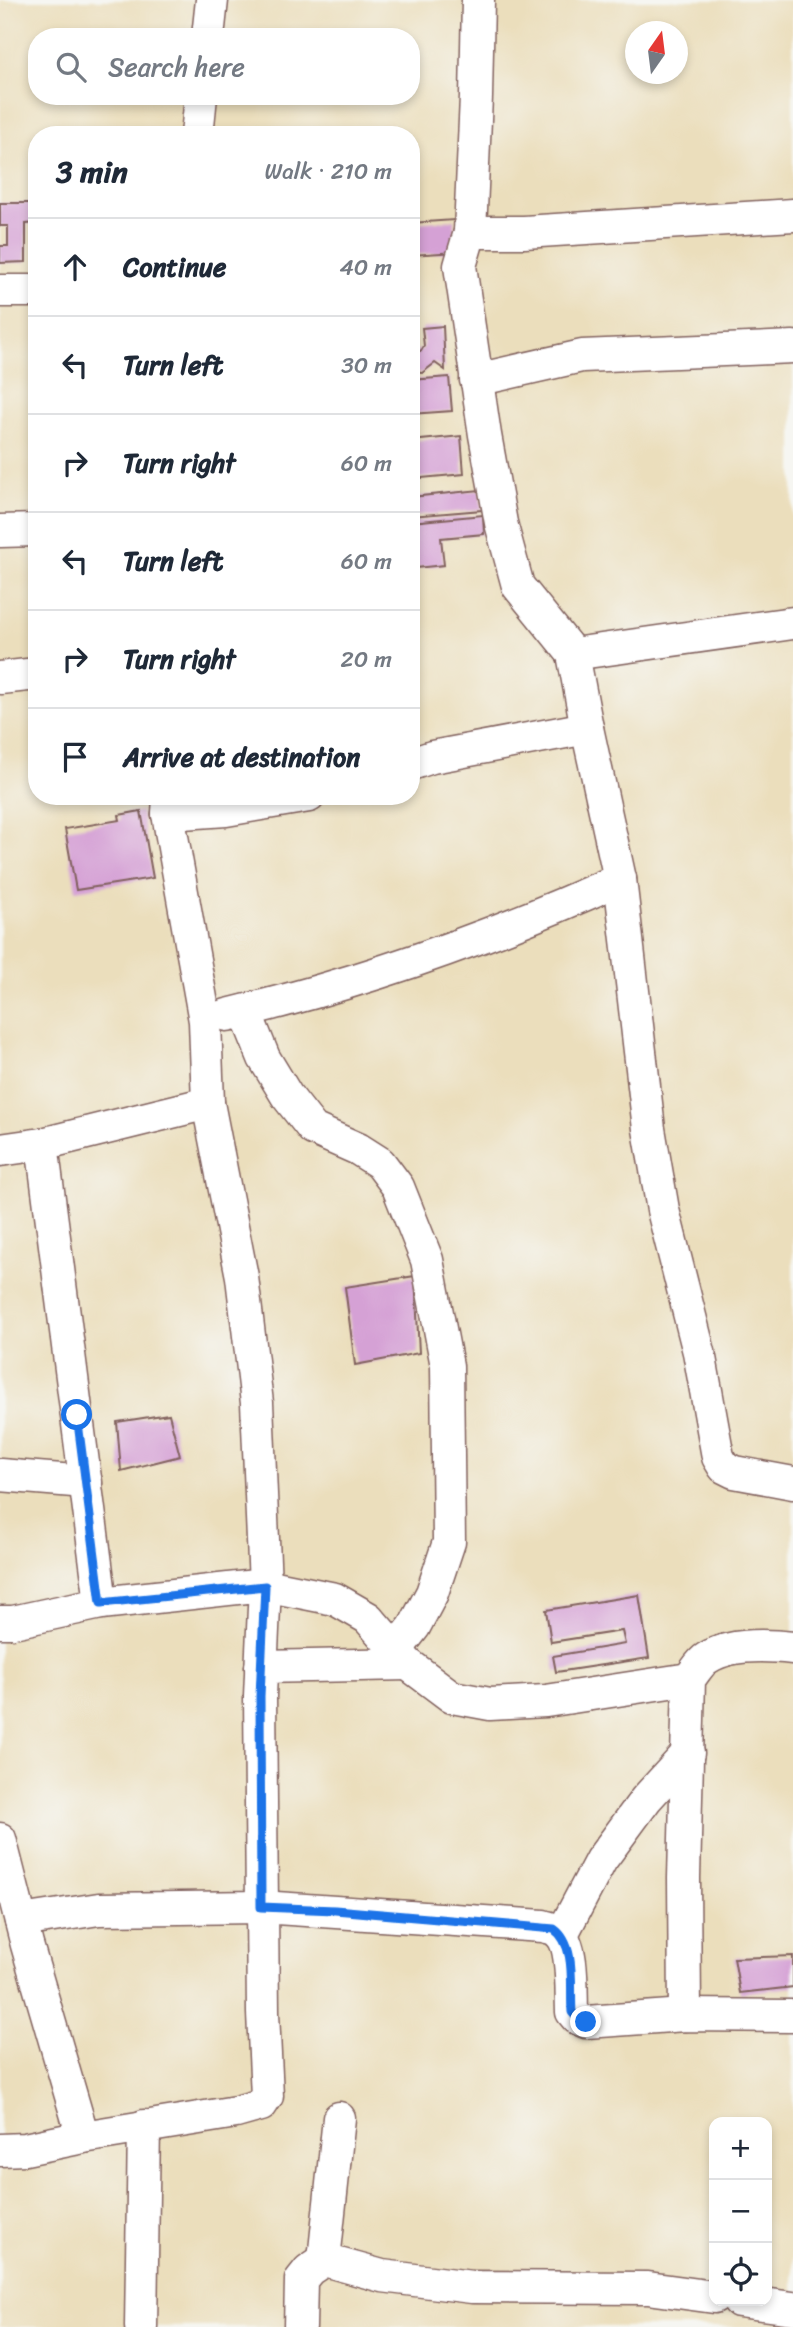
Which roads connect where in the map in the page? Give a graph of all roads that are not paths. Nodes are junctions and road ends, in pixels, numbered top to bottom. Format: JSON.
{"nodes":[{"id":1,"x":212,"y":0,"type":"edge"},
{"id":2,"x":478,"y":0,"type":"edge"},
{"id":3,"x":209,"y":28,"type":"edge"},
{"id":4,"x":200,"y":105,"type":"edge"},
{"id":5,"x":198,"y":126,"type":"edge"},
{"id":6,"x":793,"y":215,"type":"edge"},
{"id":7,"x":470,"y":232,"type":"junction"},
{"id":8,"x":28,"y":291,"type":"edge"},
{"id":9,"x":0,"y":292,"type":"edge"},
{"id":10,"x":793,"y":347,"type":"edge"},
{"id":11,"x":477,"y":380,"type":"junction"},
{"id":12,"x":28,"y":530,"type":"edge"},
{"id":13,"x":0,"y":531,"type":"edge"},
{"id":14,"x":793,"y":623,"type":"edge"},
{"id":15,"x":573,"y":654,"type":"junction"},
{"id":16,"x":28,"y":675,"type":"edge"},
{"id":17,"x":0,"y":678,"type":"edge"},
{"id":18,"x":587,"y":728,"type":"junction"},
{"id":19,"x":420,"y":761,"type":"edge"},
{"id":20,"x":169,"y":805,"type":"edge"},
{"id":21,"x":256,"y":805,"type":"edge"},
{"id":22,"x":620,"y":879,"type":"junction"},
{"id":23,"x":245,"y":1011,"type":"junction"},
{"id":24,"x":205,"y":1021,"type":"junction"},
{"id":25,"x":208,"y":1103,"type":"junction"},
{"id":26,"x":41,"y":1144,"type":"junction"},
{"id":27,"x":0,"y":1150,"type":"edge"},
{"id":28,"x":0,"y":1475,"type":"edge"},
{"id":29,"x":790,"y":1476,"type":"edge"},
{"id":30,"x":86,"y":1482,"type":"junction"},
{"id":31,"x":265,"y":1586,"type":"junction"},
{"id":32,"x":101,"y":1603,"type":"junction"},
{"id":33,"x":0,"y":1622,"type":"edge"},
{"id":34,"x":793,"y":1648,"type":"edge"},
{"id":35,"x":402,"y":1657,"type":"junction"},
{"id":36,"x":261,"y":1667,"type":"junction"},
{"id":37,"x":689,"y":1679,"type":"junction"},
{"id":38,"x":688,"y":1753,"type":"junction"},
{"id":39,"x":0,"y":1839,"type":"edge"},
{"id":40,"x":261,"y":1907,"type":"junction"},
{"id":41,"x":562,"y":1934,"type":"junction"},
{"id":42,"x":16,"y":1939,"type":"edge"},
{"id":43,"x":685,"y":2015,"type":"junction"},
{"id":44,"x":793,"y":2016,"type":"edge"},
{"id":45,"x":339,"y":2118,"type":"dead end"},
{"id":46,"x":144,"y":2126,"type":"junction"},
{"id":47,"x":83,"y":2137,"type":"junction"},
{"id":48,"x":0,"y":2150,"type":"edge"},
{"id":49,"x":324,"y":2260,"type":"junction"},
{"id":50,"x":709,"y":2296,"type":"edge"},
{"id":51,"x":772,"y":2305,"type":"edge"},
{"id":52,"x":793,"y":2308,"type":"edge"},
{"id":53,"x":141,"y":2327,"type":"edge"},
{"id":54,"x":300,"y":2327,"type":"edge"}],
"edges":[{"from":1,"to":3,"type":"street"},
{"from":2,"to":7,"type":"street"},
{"from":4,"to":5,"type":"street"},
{"from":6,"to":7,"type":"street"},
{"from":7,"to":11,"type":"street"},
{"from":8,"to":9,"type":"street"},
{"from":10,"to":11,"type":"street"},
{"from":11,"to":15,"type":"street"},
{"from":12,"to":13,"type":"street"},
{"from":14,"to":15,"type":"street"},
{"from":15,"to":18,"type":"street"},
{"from":16,"to":17,"type":"street"},
{"from":18,"to":19,"type":"street"},
{"from":18,"to":22,"type":"street"},
{"from":20,"to":21,"type":"street"},
{"from":20,"to":24,"type":"street"},
{"from":22,"to":23,"type":"street"},
{"from":22,"to":29,"type":"street"},
{"from":23,"to":24,"type":"street"},
{"from":23,"to":35,"type":"street"},
{"from":24,"to":25,"type":"street"},
{"from":25,"to":26,"type":"street"},
{"from":25,"to":31,"type":"street"},
{"from":26,"to":27,"type":"street"},
{"from":26,"to":30,"type":"street"},
{"from":28,"to":30,"type":"street"},
{"from":30,"to":32,"type":"street"},
{"from":31,"to":32,"type":"street"},
{"from":31,"to":35,"type":"street"},
{"from":31,"to":36,"type":"street"},
{"from":32,"to":33,"type":"street"},
{"from":34,"to":37,"type":"street"},
{"from":35,"to":36,"type":"street"},
{"from":35,"to":37,"type":"street"},
{"from":36,"to":40,"type":"street"},
{"from":37,"to":38,"type":"street"},
{"from":38,"to":41,"type":"street"},
{"from":38,"to":43,"type":"street"},
{"from":39,"to":42,"type":"street"},
{"from":40,"to":41,"type":"street"},
{"from":40,"to":42,"type":"street"},
{"from":40,"to":46,"type":"street"},
{"from":41,"to":43,"type":"street"},
{"from":42,"to":47,"type":"street"},
{"from":43,"to":44,"type":"street"},
{"from":45,"to":49,"type":"street"},
{"from":46,"to":47,"type":"street"},
{"from":46,"to":53,"type":"street"},
{"from":47,"to":48,"type":"street"},
{"from":49,"to":50,"type":"street"},
{"from":49,"to":54,"type":"street"},
{"from":51,"to":52,"type":"street"}]}
